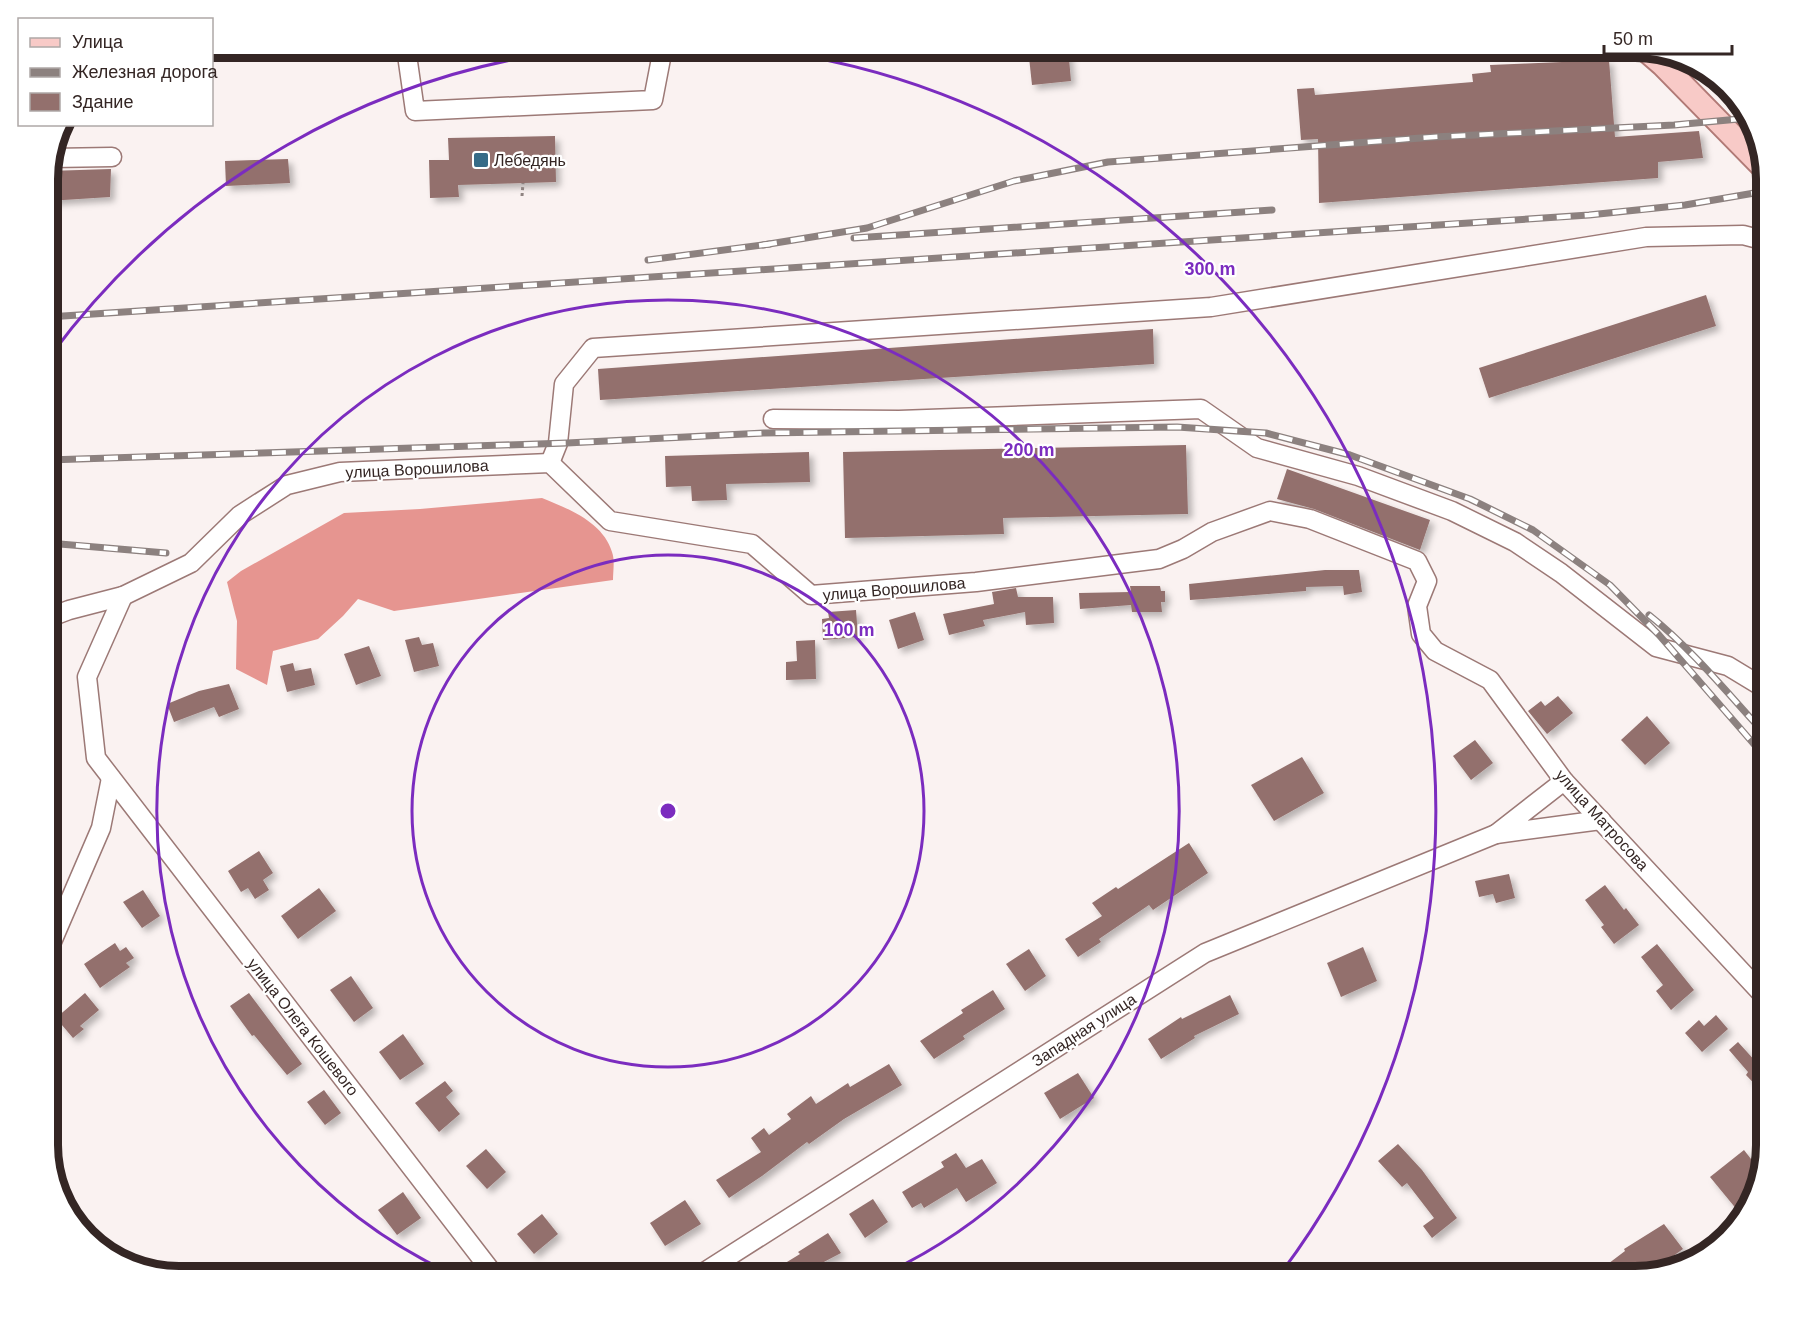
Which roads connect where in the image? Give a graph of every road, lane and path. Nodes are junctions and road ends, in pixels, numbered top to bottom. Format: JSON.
{"nodes":[{"id":1,"x":408,"y":59,"type":"edge"},
{"id":2,"x":661,"y":59,"type":"edge"},
{"id":3,"x":1659,"y":61,"type":"edge"},
{"id":4,"x":1753,"y":156,"type":"edge"},
{"id":5,"x":112,"y":157,"type":"dead end"},
{"id":6,"x":61,"y":158,"type":"edge"},
{"id":7,"x":523,"y":183,"type":"dead end"},
{"id":8,"x":522,"y":196,"type":"dead end"},
{"id":9,"x":1756,"y":239,"type":"edge"},
{"id":10,"x":773,"y":419,"type":"dead end"},
{"id":11,"x":550,"y":463,"type":"junction"},
{"id":12,"x":123,"y":596,"type":"junction"},
{"id":13,"x":59,"y":614,"type":"edge"},
{"id":14,"x":1435,"y":651,"type":"joint"},
{"id":15,"x":1756,"y":683,"type":"edge"},
{"id":16,"x":111,"y":778,"type":"junction"},
{"id":17,"x":1564,"y":781,"type":"junction"},
{"id":18,"x":1600,"y":820,"type":"junction"},
{"id":19,"x":1496,"y":834,"type":"junction"},
{"id":20,"x":59,"y":925,"type":"edge"},
{"id":21,"x":1756,"y":987,"type":"edge"},
{"id":22,"x":487,"y":1266,"type":"edge"},
{"id":23,"x":714,"y":1266,"type":"edge"}],
"edges":[{"from":1,"to":2,"type":"street"},
{"from":3,"to":4,"type":"main road"},
{"from":5,"to":6,"type":"street"},
{"from":7,"to":8,"type":"path"},
{"from":9,"to":11,"type":"street"},
{"from":10,"to":15,"type":"street"},
{"from":11,"to":12,"type":"street","name":"улица Ворошилова"},
{"from":11,"to":14,"type":"street","name":"улица Ворошилова"},
{"from":12,"to":13,"type":"street","name":"улица Ворошилова"},
{"from":12,"to":16,"type":"street","name":"улица Олега Кошевого"},
{"from":14,"to":17,"type":"street","name":"улица Матросова"},
{"from":16,"to":20,"type":"street"},
{"from":16,"to":22,"type":"street","name":"улица Олега Кошевого"},
{"from":17,"to":18,"type":"street","name":"улица Матросова"},
{"from":17,"to":19,"type":"street"},
{"from":18,"to":19,"type":"street"},
{"from":18,"to":21,"type":"street","name":"улица Матросова"},
{"from":19,"to":23,"type":"street","name":"Западная улица"}]}
